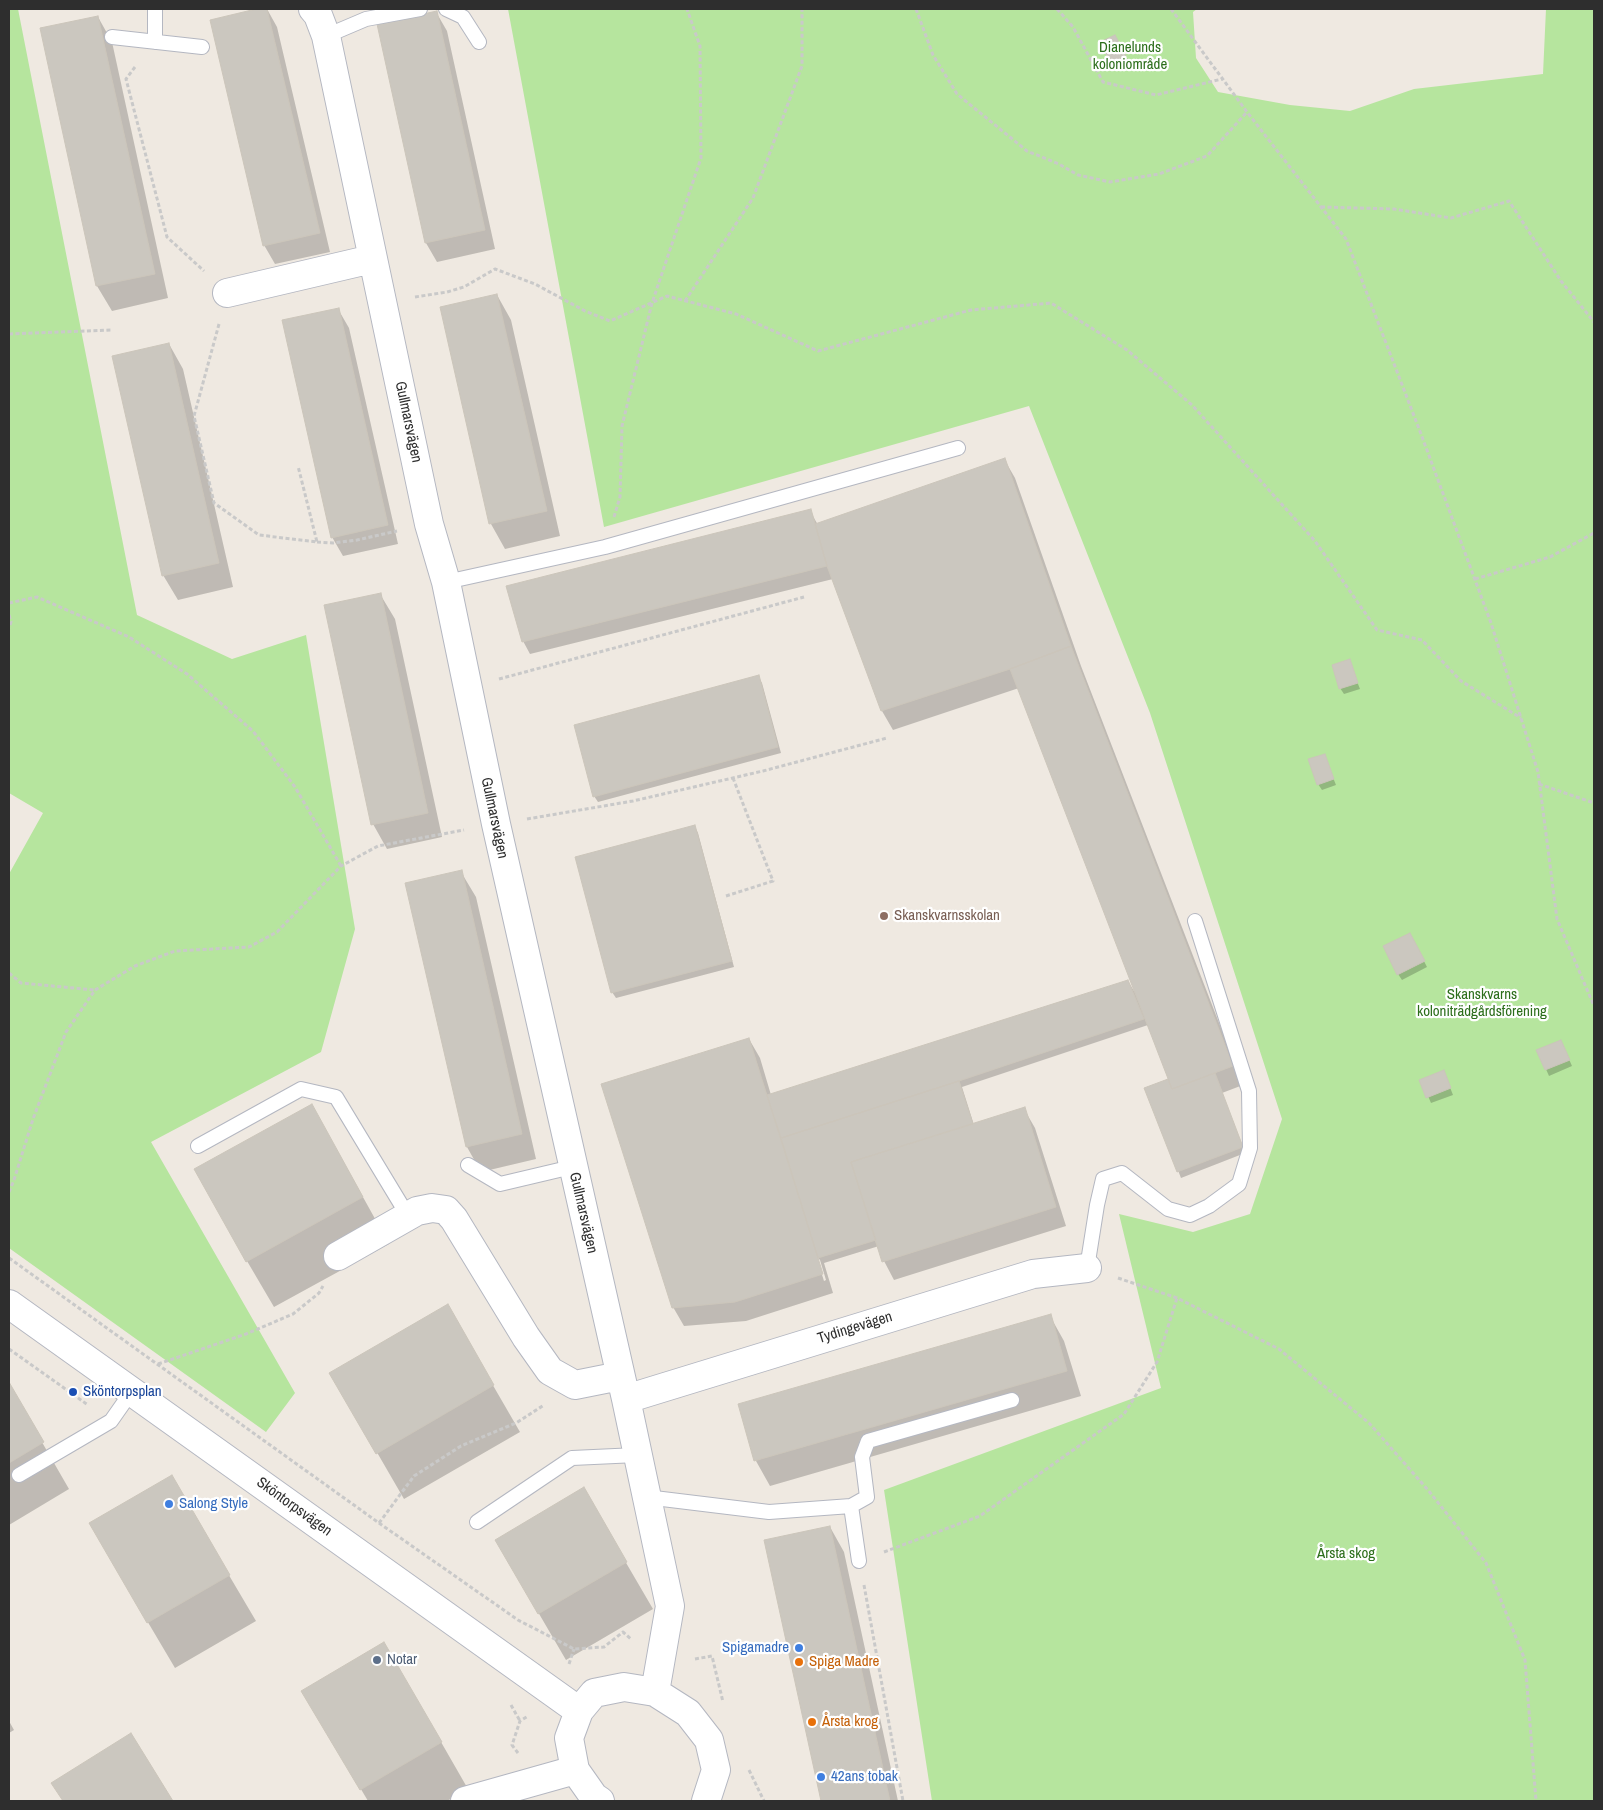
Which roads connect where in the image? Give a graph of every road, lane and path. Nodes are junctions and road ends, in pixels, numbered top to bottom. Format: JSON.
{"nodes":[{"id":1,"x":155,"y":9,"type":"edge"},
{"id":2,"x":313,"y":9,"type":"edge"},
{"id":3,"x":420,"y":9,"type":"edge"},
{"id":4,"x":446,"y":9,"type":"edge"},
{"id":5,"x":686,"y":9,"type":"edge"},
{"id":6,"x":802,"y":9,"type":"edge"},
{"id":7,"x":916,"y":9,"type":"edge"},
{"id":8,"x":1058,"y":9,"type":"edge"},
{"id":9,"x":1172,"y":9,"type":"edge"},
{"id":10,"x":326,"y":36,"type":"junction"},
{"id":11,"x":112,"y":37,"type":"dead end"},
{"id":12,"x":155,"y":42,"type":"junction"},
{"id":13,"x":479,"y":42,"type":"dead end"},
{"id":14,"x":202,"y":47,"type":"dead end"},
{"id":15,"x":1222,"y":79,"type":"junction"},
{"id":16,"x":1247,"y":112,"type":"junction"},
{"id":17,"x":1321,"y":207,"type":"junction"},
{"id":18,"x":372,"y":258,"type":"junction"},
{"id":19,"x":227,"y":293,"type":"junction"},
{"id":20,"x":685,"y":301,"type":"junction"},
{"id":21,"x":382,"y":302,"type":"junction"},
{"id":22,"x":652,"y":303,"type":"junction"},
{"id":23,"x":1594,"y":322,"type":"edge"},
{"id":24,"x":112,"y":330,"type":"dead end"},
{"id":25,"x":9,"y":334,"type":"edge"},
{"id":26,"x":958,"y":448,"type":"dead end"},
{"id":27,"x":298,"y":466,"type":"dead end"},
{"id":28,"x":430,"y":524,"type":"junction"},
{"id":29,"x":1594,"y":533,"type":"edge"},
{"id":30,"x":317,"y":542,"type":"junction"},
{"id":31,"x":605,"y":547,"type":"junction"},
{"id":32,"x":1475,"y":579,"type":"junction"},
{"id":33,"x":446,"y":582,"type":"junction"},
{"id":34,"x":804,"y":597,"type":"dead end"},
{"id":35,"x":9,"y":603,"type":"edge"},
{"id":36,"x":9,"y":615,"type":"edge"},
{"id":37,"x":9,"y":628,"type":"edge"},
{"id":38,"x":467,"y":688,"type":"junction"},
{"id":39,"x":1521,"y":718,"type":"junction"},
{"id":40,"x":887,"y":738,"type":"dead end"},
{"id":41,"x":734,"y":778,"type":"junction"},
{"id":42,"x":1539,"y":784,"type":"junction"},
{"id":43,"x":1594,"y":803,"type":"edge"},
{"id":44,"x":496,"y":824,"type":"junction"},
{"id":45,"x":341,"y":866,"type":"junction"},
{"id":46,"x":726,"y":896,"type":"dead end"},
{"id":47,"x":1195,"y":921,"type":"dead end"},
{"id":48,"x":9,"y":973,"type":"edge"},
{"id":49,"x":95,"y":990,"type":"junction"},
{"id":50,"x":1594,"y":1006,"type":"edge"},
{"id":51,"x":198,"y":1146,"type":"dead end"},
{"id":52,"x":468,"y":1165,"type":"dead end"},
{"id":53,"x":572,"y":1167,"type":"junction"},
{"id":54,"x":9,"y":1192,"type":"edge"},
{"id":55,"x":408,"y":1216,"type":"junction"},
{"id":56,"x":338,"y":1256,"type":"joint"},
{"id":57,"x":9,"y":1258,"type":"edge"},
{"id":58,"x":1087,"y":1268,"type":"junction"},
{"id":59,"x":1177,"y":1298,"type":"junction"},
{"id":60,"x":9,"y":1304,"type":"edge"},
{"id":61,"x":158,"y":1364,"type":"junction"},
{"id":62,"x":623,"y":1388,"type":"junction"},
{"id":63,"x":132,"y":1391,"type":"junction"},
{"id":64,"x":1012,"y":1400,"type":"dead end"},
{"id":65,"x":516,"y":1423,"type":"dead end"},
{"id":66,"x":637,"y":1455,"type":"junction"},
{"id":67,"x":19,"y":1475,"type":"dead end"},
{"id":68,"x":646,"y":1497,"type":"junction"},
{"id":69,"x":851,"y":1506,"type":"junction"},
{"id":70,"x":477,"y":1522,"type":"dead end"},
{"id":71,"x":379,"y":1523,"type":"junction"},
{"id":72,"x":859,"y":1561,"type":"junction"},
{"id":73,"x":623,"y":1632,"type":"dead end"},
{"id":74,"x":655,"y":1692,"type":"junction"},
{"id":75,"x":578,"y":1710,"type":"junction"},
{"id":76,"x":575,"y":1770,"type":"junction"},
{"id":77,"x":507,"y":1795,"type":"edge"},
{"id":78,"x":466,"y":1801,"type":"edge"},
{"id":79,"x":600,"y":1801,"type":"edge"},
{"id":80,"x":706,"y":1801,"type":"edge"},
{"id":81,"x":903,"y":1801,"type":"edge"},
{"id":82,"x":1536,"y":1801,"type":"edge"}],
"edges":[{"from":1,"to":12,"type":"lane"},
{"from":2,"to":10,"type":"street","name":"Gullmarsvägen"},
{"from":3,"to":10,"type":"lane"},
{"from":4,"to":13,"type":"lane"},
{"from":5,"to":22,"type":"path"},
{"from":6,"to":20,"type":"path"},
{"from":7,"to":16,"type":"path"},
{"from":8,"to":15,"type":"path"},
{"from":9,"to":15,"type":"path"},
{"from":10,"to":18,"type":"street","name":"Gullmarsvägen"},
{"from":11,"to":12,"type":"lane"},
{"from":12,"to":14,"type":"lane"},
{"from":12,"to":19,"type":"path"},
{"from":15,"to":16,"type":"path"},
{"from":16,"to":17,"type":"path"},
{"from":17,"to":23,"type":"path"},
{"from":17,"to":32,"type":"path"},
{"from":18,"to":19,"type":"street"},
{"from":18,"to":21,"type":"street","name":"Gullmarsvägen"},
{"from":19,"to":30,"type":"path"},
{"from":20,"to":22,"type":"path"},
{"from":20,"to":39,"type":"path"},
{"from":21,"to":22,"type":"path"},
{"from":21,"to":28,"type":"street","name":"Gullmarsvägen"},
{"from":22,"to":31,"type":"path"},
{"from":24,"to":25,"type":"path"},
{"from":26,"to":31,"type":"lane"},
{"from":27,"to":30,"type":"path"},
{"from":28,"to":30,"type":"path"},
{"from":28,"to":33,"type":"street","name":"Gullmarsvägen"},
{"from":29,"to":32,"type":"path"},
{"from":31,"to":33,"type":"lane"},
{"from":32,"to":39,"type":"path"},
{"from":33,"to":38,"type":"street","name":"Gullmarsvägen"},
{"from":34,"to":38,"type":"path"},
{"from":35,"to":45,"type":"path"},
{"from":36,"to":37,"type":"path"},
{"from":38,"to":44,"type":"street","name":"Gullmarsvägen"},
{"from":39,"to":42,"type":"path"},
{"from":40,"to":41,"type":"path"},
{"from":41,"to":44,"type":"path"},
{"from":41,"to":46,"type":"path"},
{"from":42,"to":43,"type":"path"},
{"from":42,"to":50,"type":"path"},
{"from":44,"to":45,"type":"path"},
{"from":44,"to":53,"type":"street","name":"Gullmarsvägen"},
{"from":45,"to":49,"type":"path"},
{"from":47,"to":58,"type":"lane"},
{"from":48,"to":49,"type":"path"},
{"from":49,"to":54,"type":"path"},
{"from":51,"to":55,"type":"lane"},
{"from":52,"to":53,"type":"lane"},
{"from":53,"to":62,"type":"street","name":"Gullmarsvägen"},
{"from":55,"to":56,"type":"street"},
{"from":55,"to":62,"type":"street"},
{"from":56,"to":61,"type":"path"},
{"from":57,"to":61,"type":"path"},
{"from":58,"to":59,"type":"path"},
{"from":58,"to":62,"type":"street","name":"Tydingevägen"},
{"from":59,"to":72,"type":"path"},
{"from":59,"to":82,"type":"path"},
{"from":60,"to":63,"type":"street","name":"Sköntorpsvägen"},
{"from":61,"to":71,"type":"path"},
{"from":62,"to":66,"type":"street","name":"Gullmarsvägen"},
{"from":63,"to":67,"type":"lane"},
{"from":63,"to":75,"type":"street","name":"Sköntorpsvägen"},
{"from":64,"to":69,"type":"lane"},
{"from":65,"to":71,"type":"path"},
{"from":66,"to":68,"type":"street","name":"Gullmarsvägen"},
{"from":66,"to":70,"type":"lane"},
{"from":68,"to":69,"type":"lane"},
{"from":68,"to":74,"type":"street","name":"Gullmarsvägen"},
{"from":69,"to":72,"type":"lane"},
{"from":71,"to":73,"type":"path"},
{"from":72,"to":81,"type":"path"},
{"from":74,"to":75,"type":"street"},
{"from":74,"to":80,"type":"street"},
{"from":75,"to":76,"type":"street"},
{"from":76,"to":77,"type":"street"},
{"from":76,"to":79,"type":"street"},
{"from":77,"to":78,"type":"street"}]}
